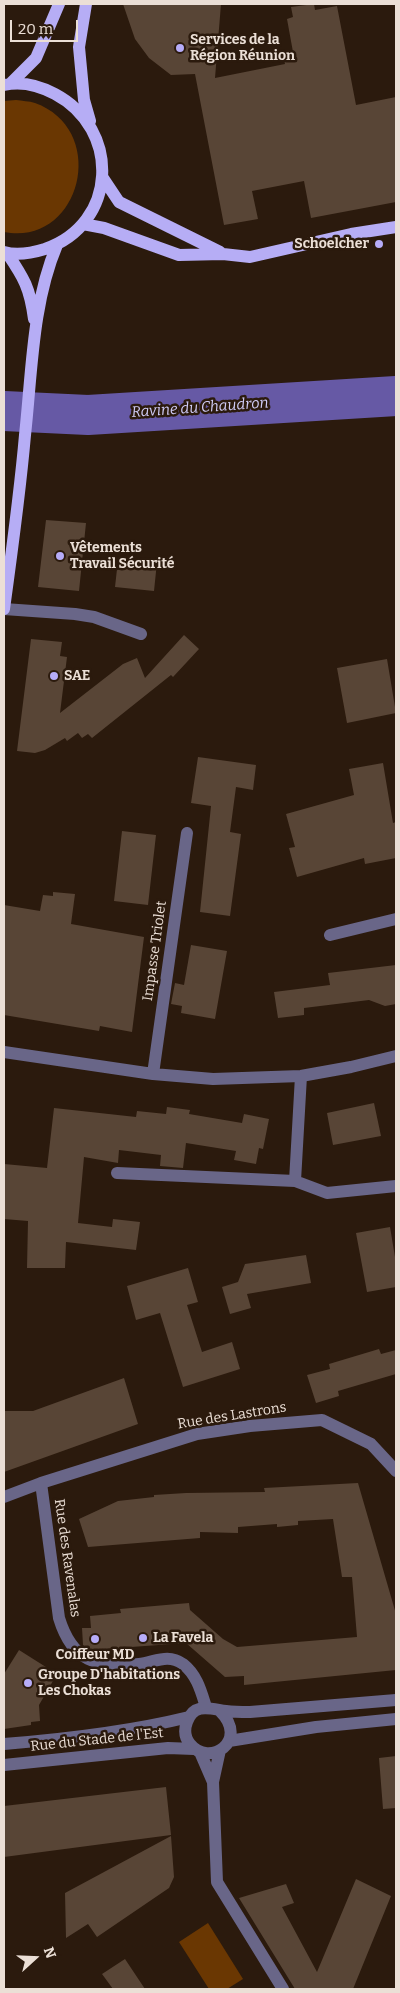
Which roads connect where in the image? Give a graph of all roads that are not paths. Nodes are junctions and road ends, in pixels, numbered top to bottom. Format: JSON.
{"nodes":[{"id":1,"x":59,"y":4,"type":"edge"},
{"id":2,"x":86,"y":4,"type":"edge"},
{"id":3,"x":7,"y":84,"type":"edge"},
{"id":4,"x":92,"y":126,"type":"junction"},
{"id":5,"x":103,"y":178,"type":"junction"},
{"id":6,"x":83,"y":224,"type":"junction"},
{"id":7,"x":396,"y":227,"type":"edge"},
{"id":8,"x":57,"y":244,"type":"junction"},
{"id":9,"x":5,"y":253,"type":"edge"},
{"id":10,"x":223,"y":254,"type":"junction"},
{"id":11,"x":35,"y":333,"type":"junction"},
{"id":12,"x":4,"y":609,"type":"edge"},
{"id":13,"x":141,"y":634,"type":"dead end"},
{"id":14,"x":187,"y":833,"type":"dead end"},
{"id":15,"x":396,"y":919,"type":"edge"},
{"id":16,"x":330,"y":936,"type":"dead end"},
{"id":17,"x":4,"y":1052,"type":"edge"},
{"id":18,"x":396,"y":1056,"type":"edge"},
{"id":19,"x":153,"y":1074,"type":"junction"},
{"id":20,"x":302,"y":1076,"type":"junction"},
{"id":21,"x":117,"y":1173,"type":"dead end"},
{"id":22,"x":295,"y":1181,"type":"junction"},
{"id":23,"x":396,"y":1186,"type":"edge"},
{"id":24,"x":396,"y":1471,"type":"edge"},
{"id":25,"x":41,"y":1483,"type":"junction"},
{"id":26,"x":4,"y":1497,"type":"edge"},
{"id":27,"x":396,"y":1700,"type":"edge"},
{"id":28,"x":206,"y":1707,"type":"junction"},
{"id":29,"x":220,"y":1711,"type":"junction"},
{"id":30,"x":189,"y":1717,"type":"junction"},
{"id":31,"x":396,"y":1719,"type":"edge"},
{"id":32,"x":4,"y":1744,"type":"edge"},
{"id":33,"x":225,"y":1746,"type":"junction"},
{"id":34,"x":197,"y":1751,"type":"junction"},
{"id":35,"x":4,"y":1765,"type":"edge"},
{"id":36,"x":213,"y":1782,"type":"junction"},
{"id":37,"x":283,"y":1989,"type":"edge"}],
"edges":[{"from":1,"to":3,"type":"main road"},
{"from":2,"to":4,"type":"main road"},
{"from":3,"to":4,"type":"main road"},
{"from":4,"to":5,"type":"main road"},
{"from":5,"to":6,"type":"main road"},
{"from":5,"to":10,"type":"main road"},
{"from":6,"to":8,"type":"main road"},
{"from":6,"to":10,"type":"main road"},
{"from":7,"to":10,"type":"main road"},
{"from":8,"to":9,"type":"main road"},
{"from":8,"to":11,"type":"main road"},
{"from":9,"to":11,"type":"main road"},
{"from":11,"to":12,"type":"main road"},
{"from":12,"to":13,"type":"street"},
{"from":14,"to":19,"type":"street","name":"Impasse Triolet"},
{"from":15,"to":16,"type":"street"},
{"from":17,"to":19,"type":"street"},
{"from":18,"to":20,"type":"street"},
{"from":19,"to":20,"type":"street"},
{"from":20,"to":22,"type":"street"},
{"from":21,"to":22,"type":"street"},
{"from":22,"to":23,"type":"street"},
{"from":24,"to":25,"type":"street","name":"Rue des Lastrons"},
{"from":25,"to":26,"type":"street","name":"Rue des Lastrons"},
{"from":25,"to":28,"type":"street","name":"Rue des Ravenalas"},
{"from":27,"to":29,"type":"street"},
{"from":28,"to":29,"type":"street"},
{"from":28,"to":30,"type":"street"},
{"from":29,"to":33,"type":"street"},
{"from":30,"to":32,"type":"street","name":"Rue du Stade de l'Est"},
{"from":30,"to":34,"type":"street"},
{"from":31,"to":33,"type":"street"},
{"from":33,"to":34,"type":"street"},
{"from":33,"to":36,"type":"street"},
{"from":34,"to":35,"type":"street","name":"Rue du Stade de l'Est"},
{"from":34,"to":36,"type":"street"},
{"from":36,"to":37,"type":"street"}]}
